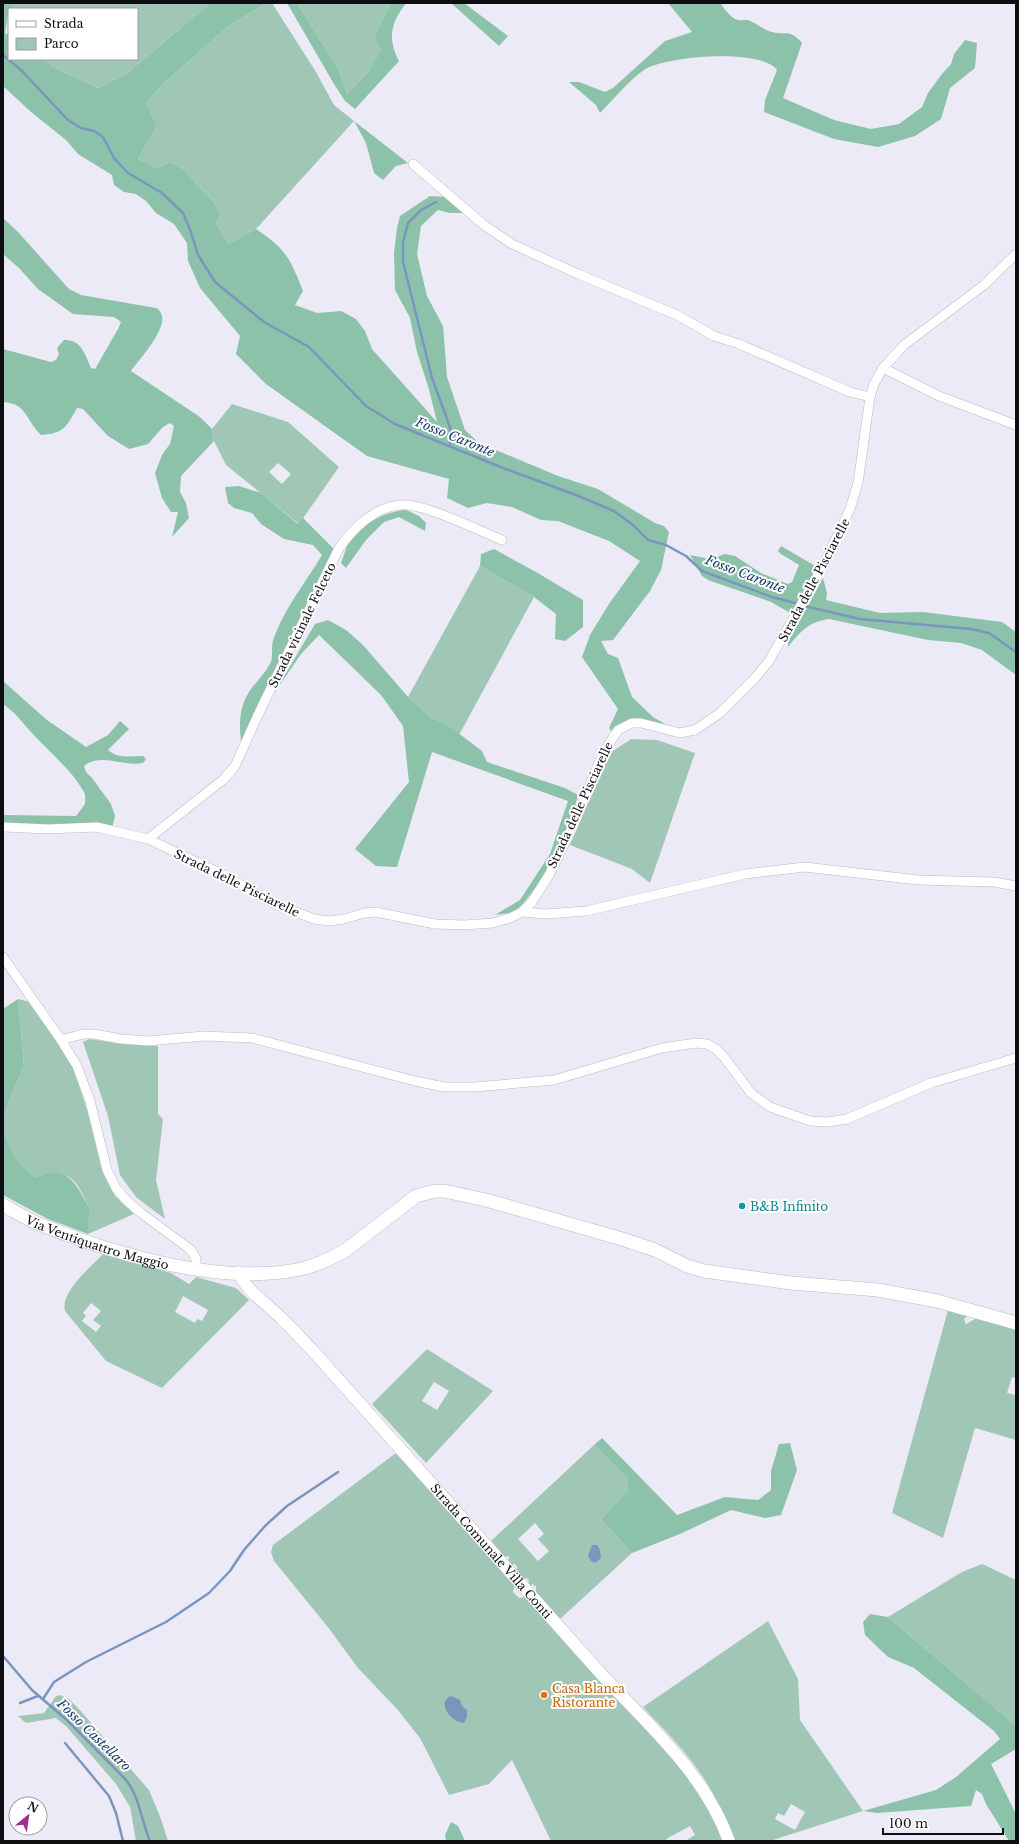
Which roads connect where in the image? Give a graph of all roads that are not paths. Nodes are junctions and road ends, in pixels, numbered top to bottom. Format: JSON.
{"nodes":[{"id":1,"x":413,"y":164,"type":"dead end"},
{"id":2,"x":1016,"y":254,"type":"edge"},
{"id":3,"x":883,"y":368,"type":"junction"},
{"id":4,"x":870,"y":398,"type":"junction"},
{"id":5,"x":1016,"y":425,"type":"edge"},
{"id":6,"x":502,"y":540,"type":"dead end"},
{"id":7,"x":3,"y":827,"type":"edge"},
{"id":8,"x":148,"y":839,"type":"junction"},
{"id":9,"x":1016,"y":886,"type":"edge"},
{"id":10,"x":522,"y":912,"type":"junction"},
{"id":11,"x":3,"y":957,"type":"edge"},
{"id":12,"x":61,"y":1040,"type":"junction"},
{"id":13,"x":1016,"y":1058,"type":"edge"},
{"id":14,"x":3,"y":1205,"type":"edge"},
{"id":15,"x":196,"y":1268,"type":"junction"},
{"id":16,"x":239,"y":1272,"type":"junction"},
{"id":17,"x":1016,"y":1323,"type":"edge"},
{"id":18,"x":729,"y":1841,"type":"edge"}],
"edges":[{"from":1,"to":4,"type":"street"},
{"from":2,"to":3,"type":"street","name":"Strada delle Pisciarelle"},
{"from":3,"to":4,"type":"street","name":"Strada delle Pisciarelle"},
{"from":3,"to":5,"type":"street"},
{"from":4,"to":10,"type":"street","name":"Strada delle Pisciarelle"},
{"from":6,"to":8,"type":"street","name":"Strada vicinale Felceto"},
{"from":7,"to":8,"type":"street","name":"Strada delle Pisciarelle"},
{"from":8,"to":10,"type":"street","name":"Strada delle Pisciarelle"},
{"from":9,"to":10,"type":"street"},
{"from":11,"to":12,"type":"street"},
{"from":12,"to":13,"type":"street"},
{"from":12,"to":15,"type":"street"},
{"from":14,"to":15,"type":"main road","name":"Via Ventiquattro Maggio"},
{"from":15,"to":16,"type":"main road","name":"Via Ventiquattro Maggio"},
{"from":16,"to":17,"type":"main road","name":"Via Ventiquattro Maggio"},
{"from":16,"to":18,"type":"street","name":"Strada Comunale Villa Conti"}]}
